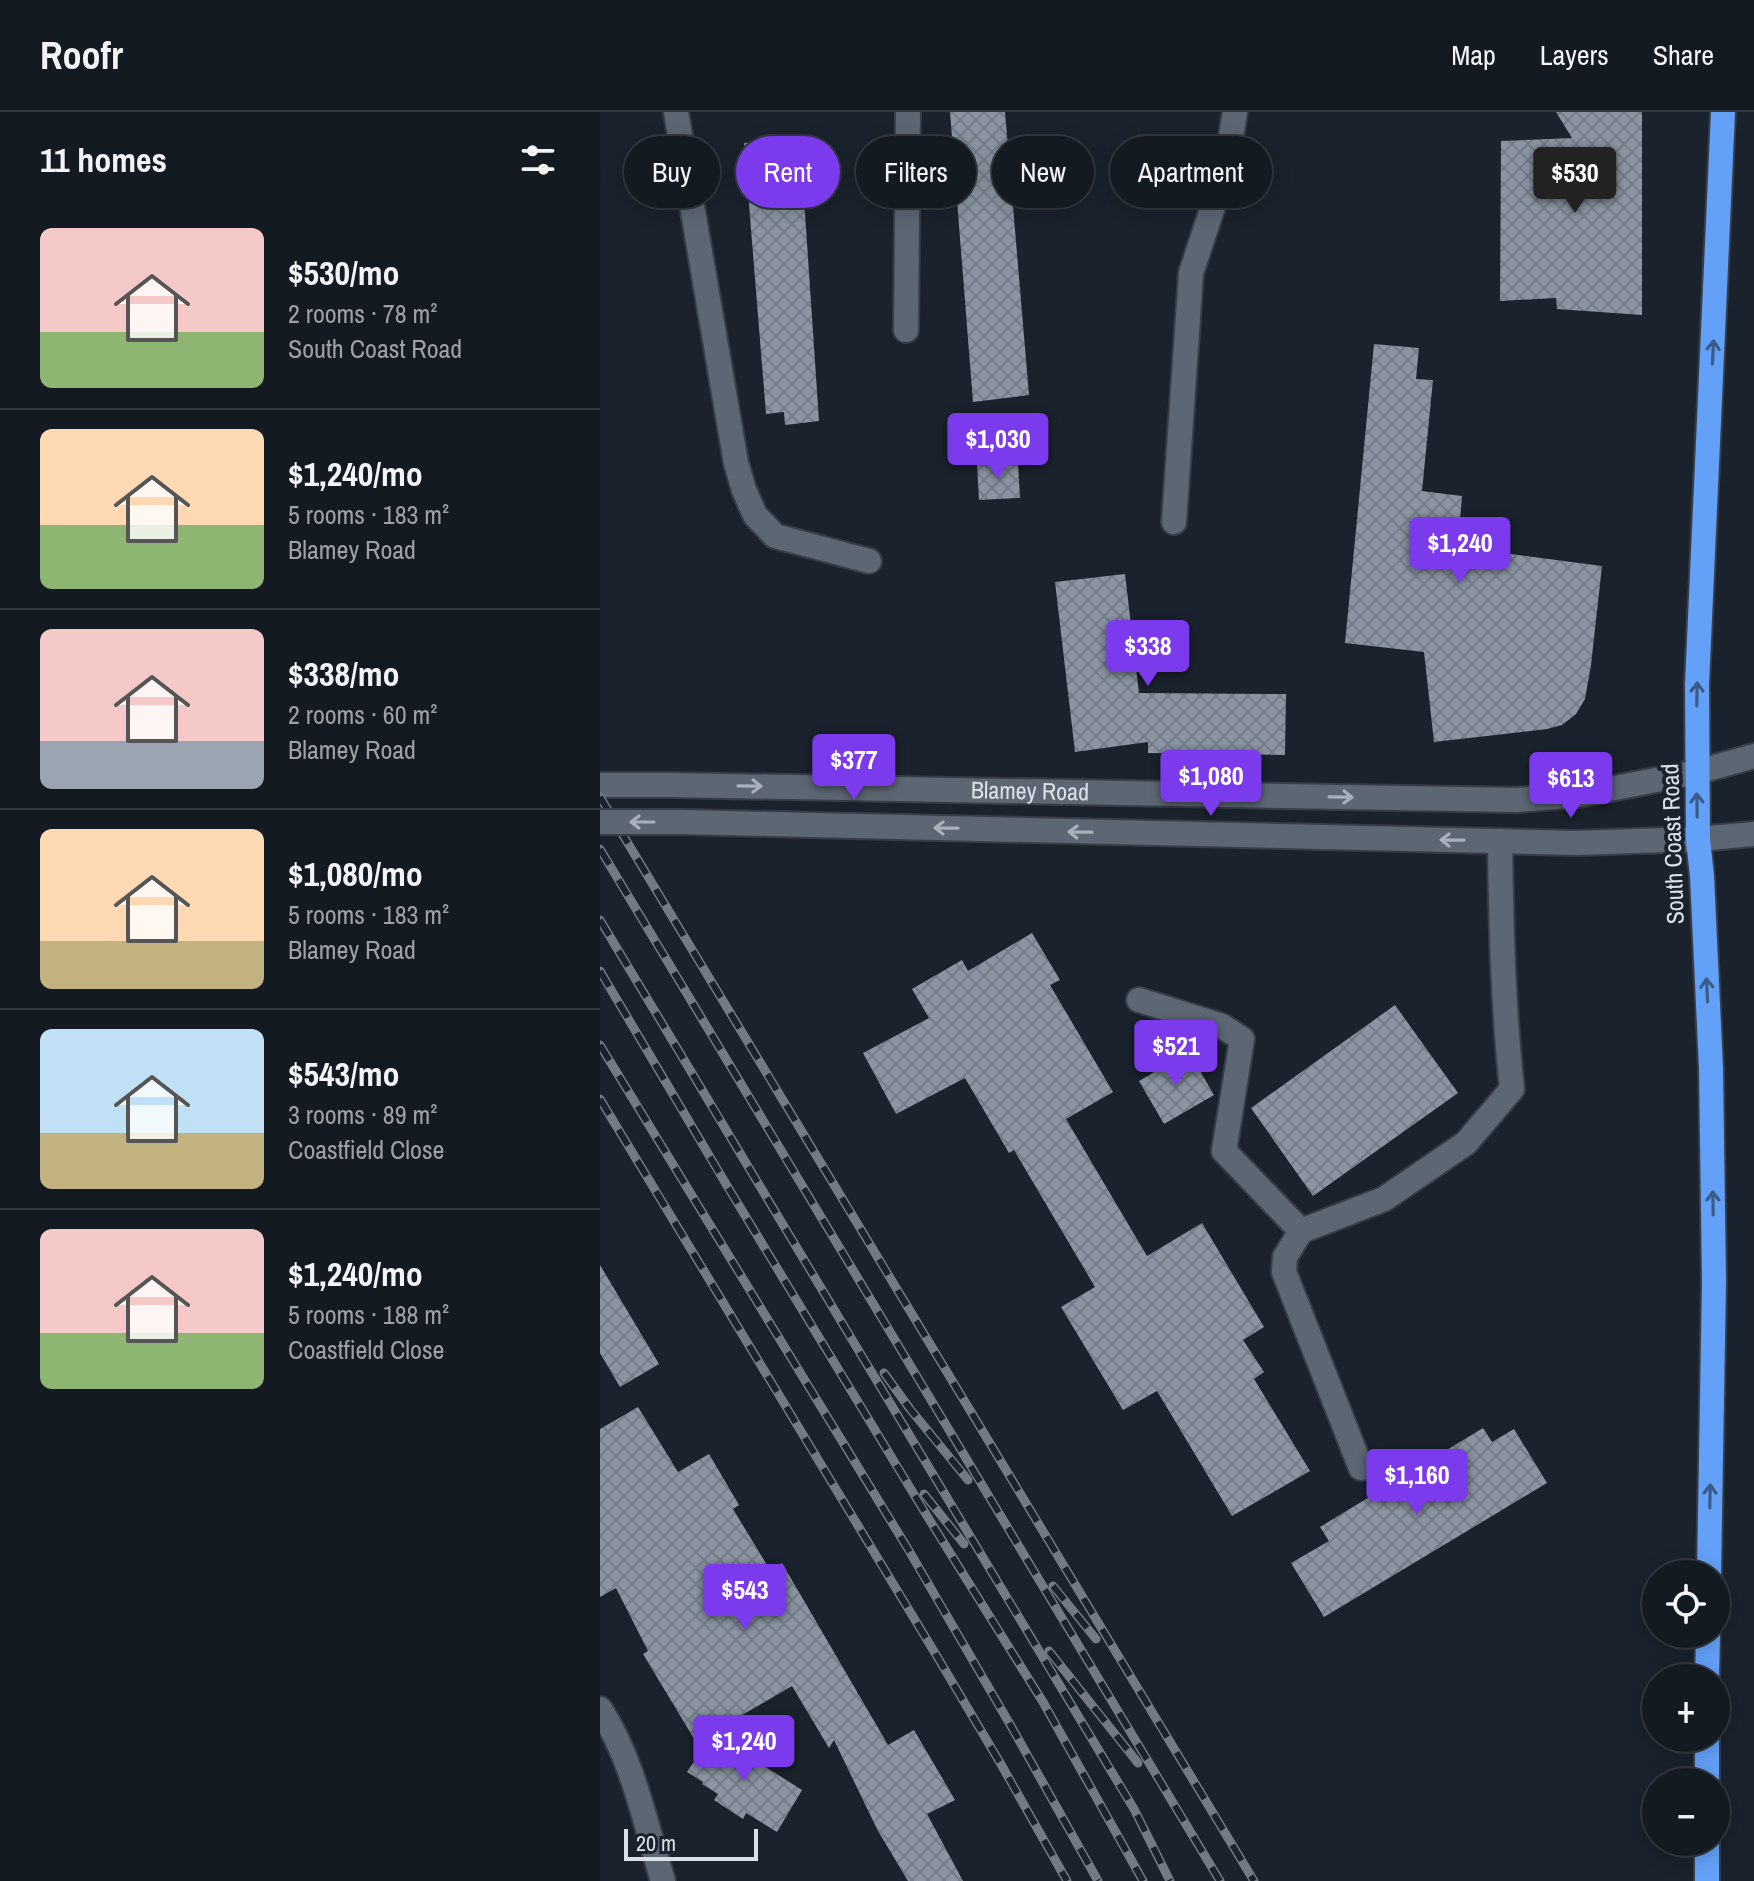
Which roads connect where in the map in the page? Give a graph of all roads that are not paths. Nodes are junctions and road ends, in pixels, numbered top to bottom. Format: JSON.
{"nodes":[{"id":1,"x":676,"y":112,"type":"edge"},
{"id":2,"x":908,"y":112,"type":"edge"},
{"id":3,"x":1235,"y":112,"type":"edge"},
{"id":4,"x":1723,"y":112,"type":"edge"},
{"id":5,"x":906,"y":330,"type":"dead end"},
{"id":6,"x":1174,"y":522,"type":"dead end"},
{"id":7,"x":869,"y":561,"type":"dead end"},
{"id":8,"x":1754,"y":756,"type":"edge"},
{"id":9,"x":1697,"y":772,"type":"junction"},
{"id":10,"x":600,"y":785,"type":"edge"},
{"id":11,"x":600,"y":822,"type":"edge"},
{"id":12,"x":1754,"y":834,"type":"edge"},
{"id":13,"x":1698,"y":839,"type":"junction"},
{"id":14,"x":1500,"y":841,"type":"junction"},
{"id":15,"x":1139,"y":1000,"type":"dead end"},
{"id":16,"x":1301,"y":1231,"type":"junction"},
{"id":17,"x":1361,"y":1468,"type":"dead end"},
{"id":18,"x":1709,"y":1560,"type":"edge"},
{"id":19,"x":600,"y":1709,"type":"edge"},
{"id":20,"x":1707,"y":1856,"type":"edge"},
{"id":21,"x":663,"y":1881,"type":"edge"},
{"id":22,"x":1707,"y":1881,"type":"edge"}],
"edges":[{"from":1,"to":7,"type":"street"},
{"from":2,"to":5,"type":"street"},
{"from":3,"to":6,"type":"street"},
{"from":9,"to":4,"type":"highway","name":"South Coast Road","one_way":true},
{"from":8,"to":9,"type":"street","name":"Blamey Road"},
{"from":10,"to":9,"type":"street","name":"Blamey Road","one_way":true},
{"from":13,"to":9,"type":"highway","name":"South Coast Road","one_way":true},
{"from":14,"to":11,"type":"street","name":"Blamey Road","one_way":true,"bridge":true},
{"from":12,"to":13,"type":"street","name":"Blamey Road"},
{"from":13,"to":14,"type":"street","name":"Blamey Road"},
{"from":18,"to":13,"type":"highway","name":"South Coast Road","one_way":true},
{"from":14,"to":16,"type":"street"},
{"from":15,"to":16,"type":"street"},
{"from":16,"to":17,"type":"street"},
{"from":19,"to":21,"type":"street"},
{"from":20,"to":22,"type":"highway"}]}
